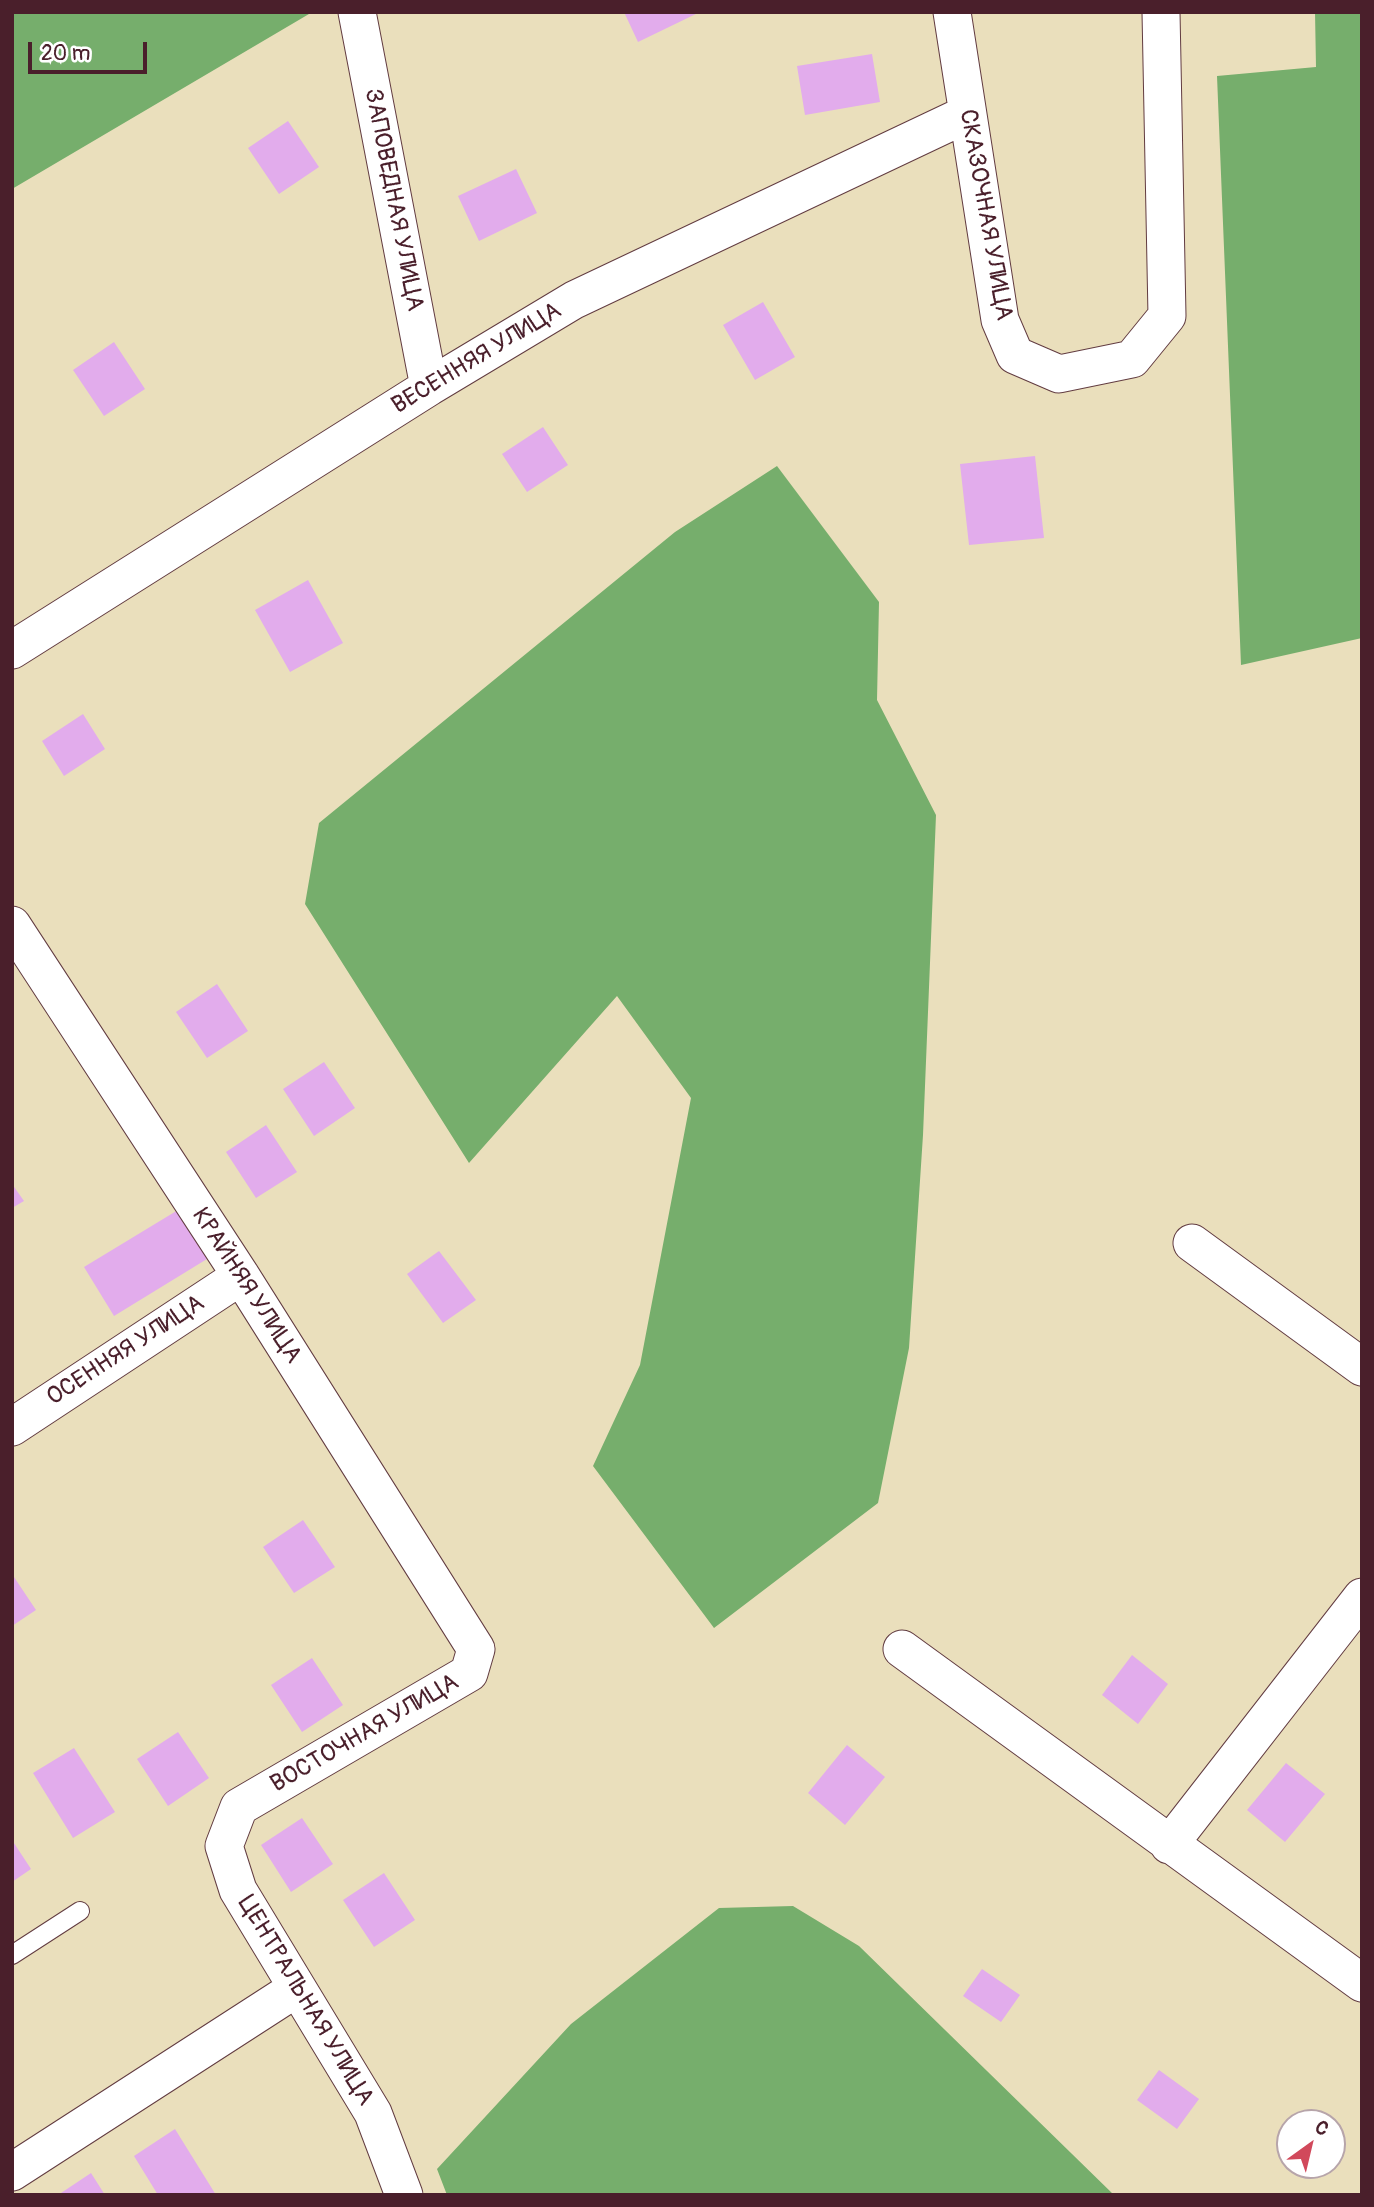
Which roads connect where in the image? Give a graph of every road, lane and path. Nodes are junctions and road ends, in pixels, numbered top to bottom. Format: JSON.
{"nodes":[{"id":1,"x":357,"y":12,"type":"edge"},
{"id":2,"x":952,"y":12,"type":"edge"},
{"id":3,"x":1161,"y":12,"type":"edge"},
{"id":4,"x":967,"y":114,"type":"junction"},
{"id":5,"x":429,"y":387,"type":"junction"},
{"id":6,"x":12,"y":650,"type":"edge"},
{"id":7,"x":12,"y":925,"type":"edge"},
{"id":8,"x":1192,"y":1243,"type":"dead end"},
{"id":9,"x":240,"y":1276,"type":"junction"},
{"id":10,"x":1362,"y":1367,"type":"edge"},
{"id":11,"x":12,"y":1427,"type":"edge"},
{"id":12,"x":1362,"y":1597,"type":"edge"},
{"id":13,"x":476,"y":1649,"type":"joint"},
{"id":14,"x":902,"y":1649,"type":"dead end"},
{"id":15,"x":239,"y":1807,"type":"joint"},
{"id":16,"x":1169,"y":1845,"type":"junction"},
{"id":17,"x":80,"y":1911,"type":"dead end"},
{"id":18,"x":12,"y":1955,"type":"edge"},
{"id":19,"x":1362,"y":1983,"type":"edge"},
{"id":20,"x":296,"y":1988,"type":"junction"},
{"id":21,"x":12,"y":2172,"type":"edge"},
{"id":22,"x":404,"y":2195,"type":"edge"}],
"edges":[{"from":1,"to":5,"type":"street","name":"ЗАПОВЕДНАЯ УЛИЦА"},
{"from":2,"to":4,"type":"street","name":"СКАЗОЧНАЯ УЛИЦА"},
{"from":3,"to":4,"type":"street","name":"СКАЗОЧНАЯ УЛИЦА"},
{"from":4,"to":5,"type":"street","name":"ВЕСЕННЯЯ УЛИЦА"},
{"from":5,"to":6,"type":"street","name":"ВЕСЕННЯЯ УЛИЦА"},
{"from":7,"to":9,"type":"street","name":"КРАЙНЯЯ УЛИЦА"},
{"from":8,"to":10,"type":"street"},
{"from":9,"to":11,"type":"street","name":"ОСЕННЯЯ УЛИЦА"},
{"from":9,"to":13,"type":"street","name":"КРАЙНЯЯ УЛИЦА"},
{"from":12,"to":16,"type":"street"},
{"from":13,"to":15,"type":"street","name":"ВОСТОЧНАЯ УЛИЦА"},
{"from":14,"to":16,"type":"street"},
{"from":15,"to":20,"type":"street","name":"ЦЕНТРАЛЬНАЯ УЛИЦА"},
{"from":16,"to":19,"type":"street"},
{"from":17,"to":18,"type":"lane"},
{"from":20,"to":21,"type":"street"},
{"from":20,"to":22,"type":"street","name":"ЦЕНТРАЛЬНАЯ УЛИЦА"}]}
